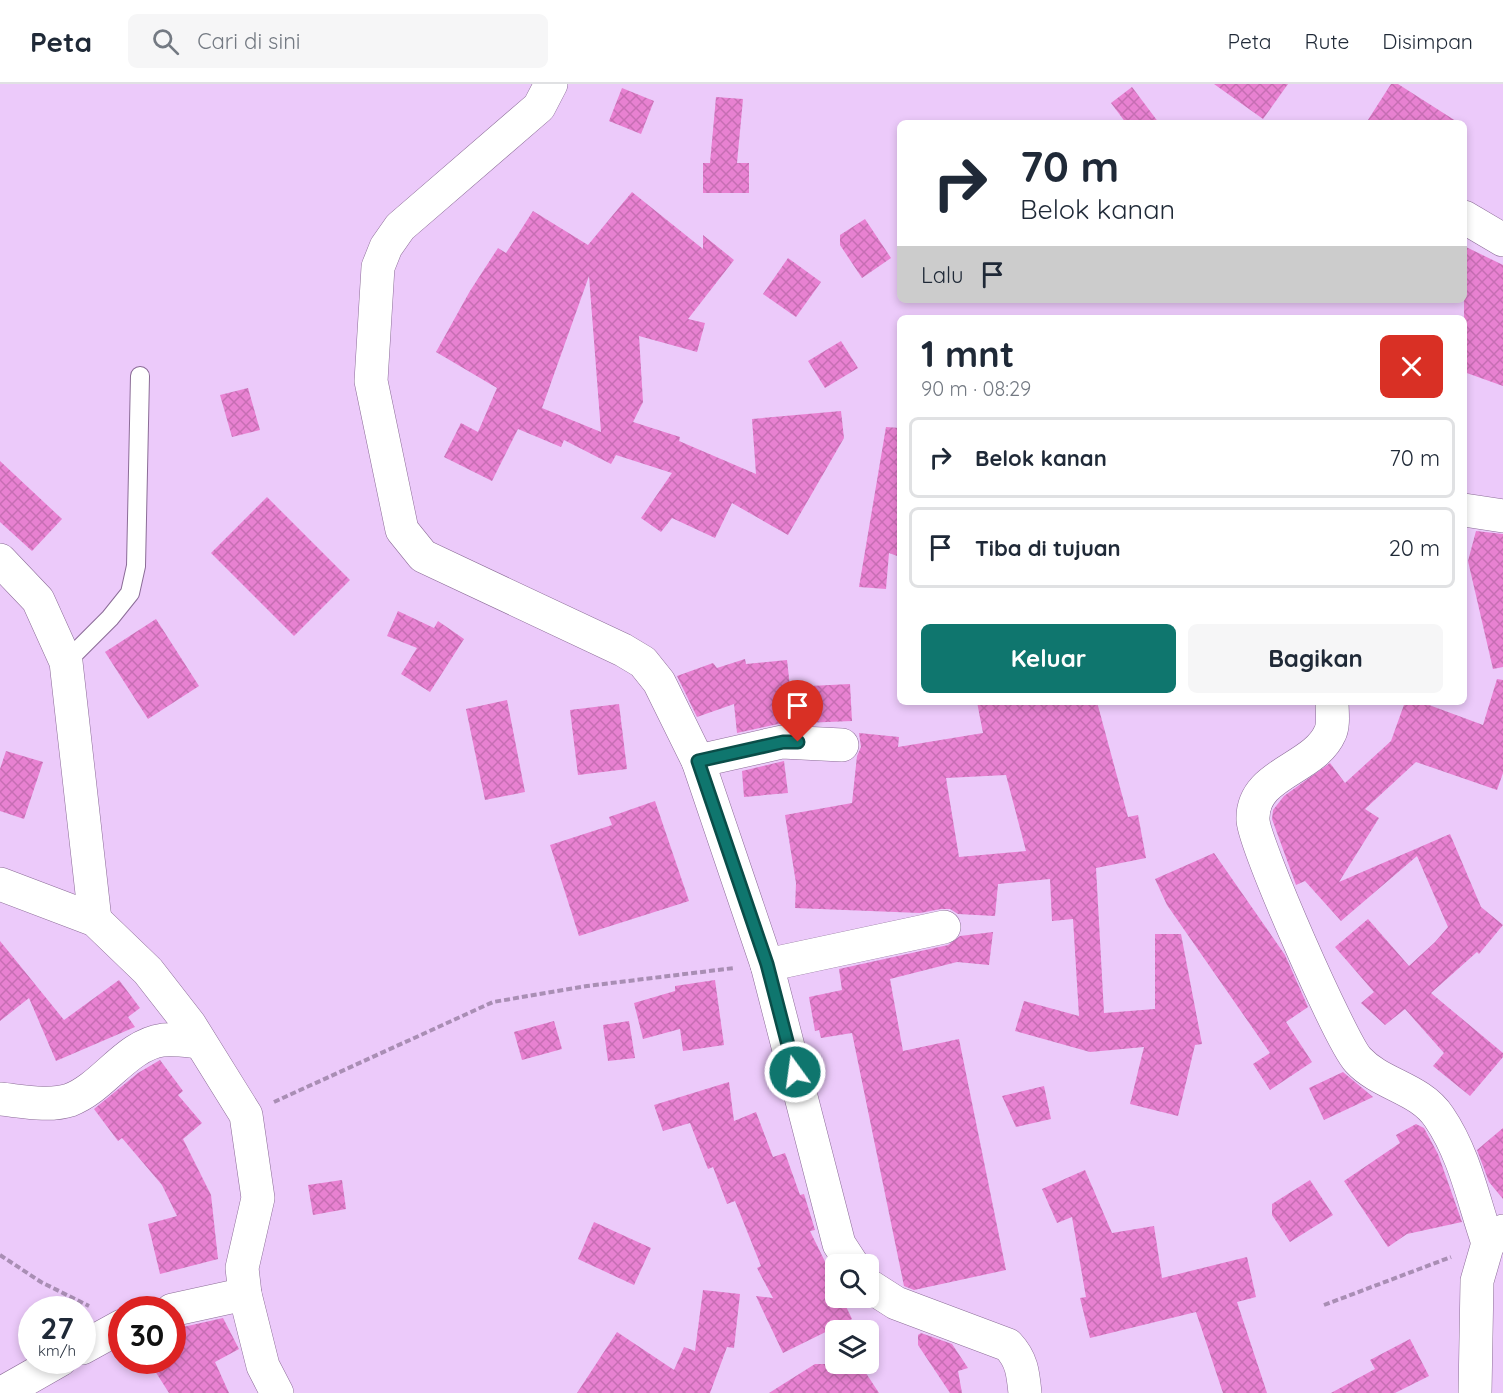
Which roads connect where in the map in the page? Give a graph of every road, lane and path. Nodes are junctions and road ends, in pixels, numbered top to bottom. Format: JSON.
{"nodes":[{"id":1,"x":551,"y":84,"type":"edge"},
{"id":2,"x":1467,"y":219,"type":"edge"},
{"id":3,"x":1503,"y":240,"type":"edge"},
{"id":4,"x":140,"y":376,"type":"dead end"},
{"id":5,"x":1467,"y":510,"type":"edge"},
{"id":6,"x":1503,"y":516,"type":"edge"},
{"id":7,"x":0,"y":560,"type":"edge"},
{"id":8,"x":66,"y":662,"type":"junction"},
{"id":9,"x":1332,"y":705,"type":"edge"},
{"id":10,"x":842,"y":745,"type":"dead end"},
{"id":11,"x":698,"y":761,"type":"junction"},
{"id":12,"x":0,"y":884,"type":"edge"},
{"id":13,"x":95,"y":920,"type":"junction"},
{"id":14,"x":944,"y":927,"type":"dead end"},
{"id":15,"x":767,"y":964,"type":"junction"},
{"id":16,"x":200,"y":1041,"type":"junction"},
{"id":17,"x":0,"y":1099,"type":"edge"},
{"id":18,"x":246,"y":1115,"type":"junction"},
{"id":19,"x":1496,"y":1237,"type":"edge"},
{"id":20,"x":846,"y":1254,"type":"edge"},
{"id":21,"x":0,"y":1255,"type":"edge"},
{"id":22,"x":879,"y":1292,"type":"edge"},
{"id":23,"x":245,"y":1294,"type":"junction"},
{"id":24,"x":67,"y":1296,"type":"edge"},
{"id":25,"x":1324,"y":1305,"type":"dead end"},
{"id":26,"x":186,"y":1307,"type":"edge"},
{"id":27,"x":35,"y":1374,"type":"edge"},
{"id":28,"x":2,"y":1393,"type":"edge"},
{"id":29,"x":277,"y":1393,"type":"edge"},
{"id":30,"x":1025,"y":1393,"type":"edge"},
{"id":31,"x":1474,"y":1393,"type":"edge"}],
"edges":[{"from":1,"to":11,"type":"street"},
{"from":2,"to":3,"type":"street"},
{"from":4,"to":8,"type":"lane"},
{"from":5,"to":6,"type":"street"},
{"from":7,"to":8,"type":"street"},
{"from":8,"to":13,"type":"street"},
{"from":9,"to":19,"type":"street"},
{"from":10,"to":11,"type":"street"},
{"from":11,"to":15,"type":"street"},
{"from":12,"to":13,"type":"street"},
{"from":13,"to":16,"type":"street"},
{"from":14,"to":15,"type":"street"},
{"from":15,"to":18,"type":"path"},
{"from":15,"to":20,"type":"street"},
{"from":16,"to":17,"type":"street"},
{"from":16,"to":18,"type":"street"},
{"from":18,"to":23,"type":"street"},
{"from":19,"to":25,"type":"path"},
{"from":19,"to":31,"type":"street"},
{"from":21,"to":24,"type":"path"},
{"from":22,"to":30,"type":"street"},
{"from":23,"to":26,"type":"street"},
{"from":23,"to":29,"type":"street"},
{"from":27,"to":28,"type":"street"}]}
